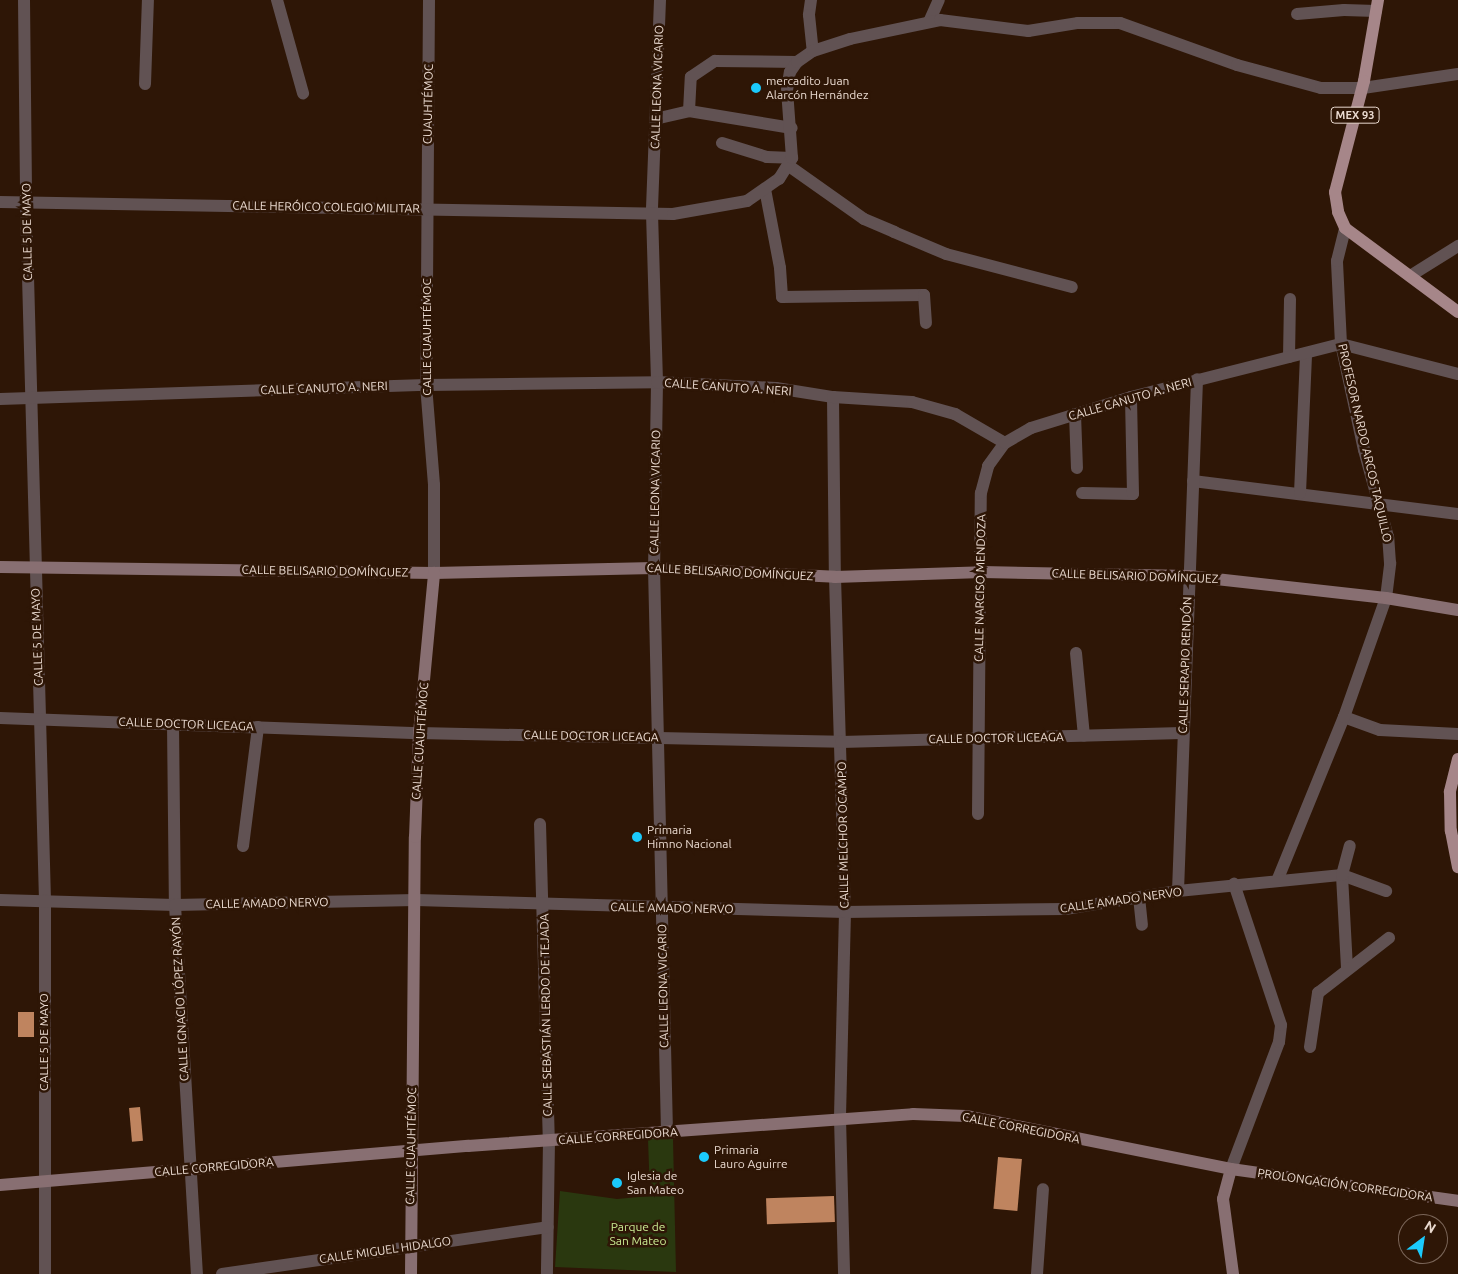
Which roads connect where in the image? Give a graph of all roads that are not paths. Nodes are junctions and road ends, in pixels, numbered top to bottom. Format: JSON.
{"nodes":[{"id":1,"x":24,"y":0,"type":"edge"},
{"id":2,"x":148,"y":0,"type":"edge"},
{"id":3,"x":277,"y":0,"type":"edge"},
{"id":4,"x":429,"y":0,"type":"edge"},
{"id":5,"x":660,"y":0,"type":"edge"},
{"id":6,"x":811,"y":0,"type":"edge"},
{"id":7,"x":939,"y":0,"type":"edge"},
{"id":8,"x":1377,"y":6,"type":"edge"},
{"id":9,"x":1296,"y":14,"type":"dead end"},
{"id":10,"x":929,"y":22,"type":"junction"},
{"id":11,"x":813,"y":51,"type":"junction"},
{"id":12,"x":797,"y":62,"type":"junction"},
{"id":13,"x":1458,"y":74,"type":"edge"},
{"id":14,"x":145,"y":84,"type":"dead end"},
{"id":15,"x":1363,"y":88,"type":"junction"},
{"id":16,"x":303,"y":93,"type":"dead end"},
{"id":17,"x":689,"y":111,"type":"junction"},
{"id":18,"x":655,"y":119,"type":"junction"},
{"id":19,"x":792,"y":128,"type":"junction"},
{"id":20,"x":722,"y":143,"type":"dead end"},
{"id":21,"x":791,"y":162,"type":"junction"},
{"id":22,"x":764,"y":189,"type":"junction"},
{"id":23,"x":0,"y":202,"type":"edge"},
{"id":24,"x":26,"y":203,"type":"junction"},
{"id":25,"x":427,"y":208,"type":"junction"},
{"id":26,"x":652,"y":213,"type":"junction"},
{"id":27,"x":1345,"y":228,"type":"junction"},
{"id":28,"x":1458,"y":246,"type":"edge"},
{"id":29,"x":1410,"y":276,"type":"junction"},
{"id":30,"x":1072,"y":287,"type":"dead end"},
{"id":31,"x":1290,"y":299,"type":"dead end"},
{"id":32,"x":1458,"y":312,"type":"edge"},
{"id":33,"x":926,"y":324,"type":"dead end"},
{"id":34,"x":1341,"y":344,"type":"junction"},
{"id":35,"x":1306,"y":353,"type":"junction"},
{"id":36,"x":1288,"y":357,"type":"junction"},
{"id":37,"x":1458,"y":374,"type":"edge"},
{"id":38,"x":1197,"y":379,"type":"junction"},
{"id":39,"x":656,"y":382,"type":"junction"},
{"id":40,"x":426,"y":385,"type":"junction"},
{"id":41,"x":833,"y":397,"type":"junction"},
{"id":42,"x":1131,"y":397,"type":"junction"},
{"id":43,"x":31,"y":398,"type":"junction"},
{"id":44,"x":0,"y":399,"type":"edge"},
{"id":45,"x":1075,"y":414,"type":"junction"},
{"id":46,"x":1005,"y":443,"type":"junction"},
{"id":47,"x":1077,"y":468,"type":"dead end"},
{"id":48,"x":1193,"y":481,"type":"junction"},
{"id":49,"x":1082,"y":493,"type":"dead end"},
{"id":50,"x":1300,"y":493,"type":"junction"},
{"id":51,"x":1380,"y":504,"type":"junction"},
{"id":52,"x":1458,"y":514,"type":"edge"},
{"id":53,"x":0,"y":567,"type":"edge"},
{"id":54,"x":35,"y":568,"type":"junction"},
{"id":55,"x":654,"y":568,"type":"junction"},
{"id":56,"x":982,"y":572,"type":"junction"},
{"id":57,"x":434,"y":573,"type":"junction"},
{"id":58,"x":1189,"y":576,"type":"junction"},
{"id":59,"x":835,"y":577,"type":"junction"},
{"id":60,"x":1386,"y":598,"type":"junction"},
{"id":61,"x":1458,"y":610,"type":"edge"},
{"id":62,"x":1076,"y":653,"type":"dead end"},
{"id":63,"x":1344,"y":717,"type":"junction"},
{"id":64,"x":0,"y":718,"type":"edge"},
{"id":65,"x":40,"y":720,"type":"junction"},
{"id":66,"x":173,"y":724,"type":"junction"},
{"id":67,"x":258,"y":727,"type":"junction"},
{"id":68,"x":419,"y":733,"type":"junction"},
{"id":69,"x":1182,"y":733,"type":"junction"},
{"id":70,"x":1458,"y":734,"type":"edge"},
{"id":71,"x":1084,"y":736,"type":"junction"},
{"id":72,"x":658,"y":738,"type":"junction"},
{"id":73,"x":977,"y":739,"type":"junction"},
{"id":74,"x":841,"y":742,"type":"junction"},
{"id":75,"x":1458,"y":760,"type":"edge"},
{"id":76,"x":1458,"y":779,"type":"edge"},
{"id":77,"x":1450,"y":792,"type":"junction"},
{"id":78,"x":978,"y":814,"type":"dead end"},
{"id":79,"x":540,"y":824,"type":"dead end"},
{"id":80,"x":243,"y":846,"type":"dead end"},
{"id":81,"x":1350,"y":846,"type":"dead end"},
{"id":82,"x":1458,"y":867,"type":"edge"},
{"id":83,"x":1342,"y":875,"type":"junction"},
{"id":84,"x":1277,"y":881,"type":"junction"},
{"id":85,"x":1234,"y":884,"type":"junction"},
{"id":86,"x":1178,"y":891,"type":"junction"},
{"id":87,"x":1386,"y":891,"type":"dead end"},
{"id":88,"x":1139,"y":898,"type":"junction"},
{"id":89,"x":0,"y":900,"type":"edge"},
{"id":90,"x":45,"y":900,"type":"junction"},
{"id":91,"x":416,"y":900,"type":"junction"},
{"id":92,"x":175,"y":905,"type":"junction"},
{"id":93,"x":544,"y":906,"type":"junction"},
{"id":94,"x":661,"y":907,"type":"junction"},
{"id":95,"x":845,"y":912,"type":"junction"},
{"id":96,"x":1142,"y":925,"type":"dead end"},
{"id":97,"x":1389,"y":938,"type":"dead end"},
{"id":98,"x":1347,"y":968,"type":"junction"},
{"id":99,"x":1310,"y":1047,"type":"dead end"},
{"id":100,"x":840,"y":1118,"type":"junction"},
{"id":101,"x":667,"y":1133,"type":"junction"},
{"id":102,"x":550,"y":1141,"type":"junction"},
{"id":103,"x":410,"y":1151,"type":"junction"},
{"id":104,"x":190,"y":1168,"type":"junction"},
{"id":105,"x":1232,"y":1169,"type":"junction"},
{"id":106,"x":44,"y":1181,"type":"junction"},
{"id":107,"x":0,"y":1185,"type":"edge"},
{"id":108,"x":1043,"y":1189,"type":"dead end"},
{"id":109,"x":1458,"y":1200,"type":"edge"},
{"id":110,"x":548,"y":1227,"type":"junction"},
{"id":111,"x":410,"y":1245,"type":"junction"},
{"id":112,"x":45,"y":1274,"type":"edge"},
{"id":113,"x":197,"y":1274,"type":"edge"},
{"id":114,"x":222,"y":1274,"type":"edge"},
{"id":115,"x":411,"y":1274,"type":"edge"},
{"id":116,"x":547,"y":1274,"type":"edge"},
{"id":117,"x":844,"y":1274,"type":"edge"},
{"id":118,"x":1038,"y":1274,"type":"edge"},
{"id":119,"x":1233,"y":1274,"type":"edge"}],
"edges":[{"from":1,"to":24,"type":"street","name":"CALLE 5 DE MAYO"},
{"from":2,"to":14,"type":"street"},
{"from":3,"to":16,"type":"street"},
{"from":4,"to":25,"type":"street","name":"CUAUHTÉMOC"},
{"from":5,"to":18,"type":"street","name":"CALLE LEONA VICARIO"},
{"from":6,"to":11,"type":"street"},
{"from":7,"to":10,"type":"street"},
{"from":8,"to":9,"type":"street"},
{"from":8,"to":15,"type":"main road","number":"MEX 93"},
{"from":10,"to":11,"type":"street"},
{"from":10,"to":15,"type":"street"},
{"from":11,"to":12,"type":"street"},
{"from":12,"to":17,"type":"street"},
{"from":12,"to":19,"type":"street"},
{"from":13,"to":15,"type":"street"},
{"from":15,"to":27,"type":"main road","number":"MEX 93"},
{"from":17,"to":18,"type":"street"},
{"from":17,"to":19,"type":"street"},
{"from":18,"to":26,"type":"street","name":"CALLE LEONA VICARIO"},
{"from":19,"to":21,"type":"street"},
{"from":20,"to":21,"type":"street"},
{"from":21,"to":22,"type":"street","name":"CALLE HERÓICO COLEGIO MILITAR"},
{"from":21,"to":30,"type":"street"},
{"from":22,"to":26,"type":"street","name":"CALLE HERÓICO COLEGIO MILITAR"},
{"from":22,"to":33,"type":"street"},
{"from":23,"to":24,"type":"street","name":"CALLE HERÓICO COLEGIO MILITAR"},
{"from":24,"to":25,"type":"street","name":"CALLE HERÓICO COLEGIO MILITAR"},
{"from":24,"to":43,"type":"street","name":"CALLE 5 DE MAYO"},
{"from":25,"to":26,"type":"street","name":"CALLE HERÓICO COLEGIO MILITAR"},
{"from":25,"to":40,"type":"street","name":"CALLE CUAUHTÉMOC"},
{"from":26,"to":39,"type":"street","name":"CALLE LEONA VICARIO"},
{"from":27,"to":29,"type":"main road"},
{"from":27,"to":34,"type":"street","name":"PROFESOR NARDO ARCOS TAQUILLO"},
{"from":28,"to":29,"type":"street"},
{"from":29,"to":32,"type":"main road"},
{"from":31,"to":36,"type":"street"},
{"from":34,"to":35,"type":"street","name":"CALLE CANUTO A. NERI"},
{"from":34,"to":37,"type":"street","name":"CALLE CANUTO A. NERI"},
{"from":34,"to":51,"type":"street","name":"PROFESOR NARDO ARCOS TAQUILLO"},
{"from":35,"to":36,"type":"street","name":"CALLE CANUTO A. NERI"},
{"from":35,"to":50,"type":"street"},
{"from":36,"to":38,"type":"street","name":"CALLE CANUTO A. NERI"},
{"from":38,"to":42,"type":"street","name":"CALLE CANUTO A. NERI"},
{"from":38,"to":48,"type":"street","name":"CALLE SERAPIO RENDÓN"},
{"from":39,"to":40,"type":"street","name":"CALLE CANUTO A. NERI"},
{"from":39,"to":41,"type":"street","name":"CALLE CANUTO A. NERI"},
{"from":39,"to":55,"type":"street","name":"CALLE LEONA VICARIO"},
{"from":40,"to":43,"type":"street","name":"CALLE CANUTO A. NERI"},
{"from":40,"to":57,"type":"street","name":"CALLE CUAUHTÉMOC"},
{"from":41,"to":46,"type":"street","name":"CALLE CANUTO A. NERI"},
{"from":41,"to":59,"type":"street","name":"CALLE MELCHOR OCAMPO"},
{"from":42,"to":45,"type":"street","name":"CALLE CANUTO A. NERI"},
{"from":42,"to":49,"type":"street"},
{"from":43,"to":44,"type":"street","name":"CALLE CANUTO A. NERI"},
{"from":43,"to":54,"type":"street","name":"CALLE 5 DE MAYO"},
{"from":45,"to":46,"type":"street","name":"CALLE CANUTO A. NERI"},
{"from":45,"to":47,"type":"street"},
{"from":46,"to":56,"type":"street","name":"CALLE NARCISO MENDOZA"},
{"from":48,"to":50,"type":"street"},
{"from":48,"to":58,"type":"street","name":"CALLE SERAPIO RENDÓN"},
{"from":50,"to":51,"type":"street"},
{"from":51,"to":52,"type":"street"},
{"from":51,"to":60,"type":"street","name":"PROFESOR NARDO ARCOS TAQUILLO"},
{"from":53,"to":54,"type":"street","name":"CALLE BELISARIO DOMÍNGUEZ"},
{"from":54,"to":57,"type":"street","name":"CALLE BELISARIO DOMÍNGUEZ"},
{"from":54,"to":65,"type":"street","name":"CALLE 5 DE MAYO"},
{"from":55,"to":57,"type":"street","name":"CALLE BELISARIO DOMÍNGUEZ"},
{"from":55,"to":59,"type":"street","name":"CALLE BELISARIO DOMÍNGUEZ"},
{"from":55,"to":72,"type":"street","name":"CALLE LEONA VICARIO"},
{"from":56,"to":58,"type":"street","name":"CALLE BELISARIO DOMÍNGUEZ"},
{"from":56,"to":59,"type":"street","name":"CALLE BELISARIO DOMÍNGUEZ"},
{"from":56,"to":73,"type":"street","name":"CALLE NARCISO MENDOZA"},
{"from":57,"to":68,"type":"street","name":"CALLE CUAUHTÉMOC"},
{"from":58,"to":60,"type":"street","name":"CALLE BELISARIO DOMÍNGUEZ"},
{"from":58,"to":69,"type":"street","name":"CALLE SERAPIO RENDÓN"},
{"from":59,"to":74,"type":"street","name":"CALLE MELCHOR OCAMPO"},
{"from":60,"to":61,"type":"street","name":"CALLE BELISARIO DOMÍNGUEZ"},
{"from":60,"to":63,"type":"street","name":"PROFESOR NARDO ARCOS TAQUILLO"},
{"from":62,"to":71,"type":"street"},
{"from":63,"to":70,"type":"street"},
{"from":63,"to":84,"type":"street","name":"PROFESOR NARDO ARCOS TAQUILLO"},
{"from":64,"to":65,"type":"street","name":"CALLE DOCTOR LICEAGA"},
{"from":65,"to":66,"type":"street","name":"CALLE DOCTOR LICEAGA"},
{"from":65,"to":90,"type":"street","name":"CALLE 5 DE MAYO"},
{"from":66,"to":67,"type":"street","name":"CALLE DOCTOR LICEAGA"},
{"from":66,"to":92,"type":"street","name":"CALLE IGNACIO LÓPEZ RAYÓN"},
{"from":67,"to":68,"type":"street","name":"CALLE DOCTOR LICEAGA"},
{"from":67,"to":80,"type":"street"},
{"from":68,"to":72,"type":"street","name":"CALLE DOCTOR LICEAGA"},
{"from":68,"to":91,"type":"street","name":"CALLE CUAUHTÉMOC"},
{"from":69,"to":71,"type":"street","name":"CALLE DOCTOR LICEAGA"},
{"from":69,"to":86,"type":"street","name":"CALLE SERAPIO RENDÓN"},
{"from":71,"to":73,"type":"street","name":"CALLE DOCTOR LICEAGA"},
{"from":72,"to":74,"type":"street","name":"CALLE DOCTOR LICEAGA"},
{"from":72,"to":94,"type":"street","name":"CALLE LEONA VICARIO"},
{"from":73,"to":74,"type":"street","name":"CALLE DOCTOR LICEAGA"},
{"from":73,"to":78,"type":"street","name":"CALLE NARCISO MENDOZA"},
{"from":74,"to":95,"type":"street","name":"CALLE MELCHOR OCAMPO"},
{"from":75,"to":77,"type":"main road"},
{"from":76,"to":77,"type":"street"},
{"from":77,"to":82,"type":"main road"},
{"from":79,"to":93,"type":"street","name":"CALLE SEBASTIÁN LERDO DE TEJADA"},
{"from":81,"to":83,"type":"street"},
{"from":83,"to":84,"type":"street","name":"CALLE AMADO NERVO"},
{"from":83,"to":87,"type":"street"},
{"from":83,"to":98,"type":"street"},
{"from":84,"to":85,"type":"street","name":"CALLE AMADO NERVO"},
{"from":85,"to":86,"type":"street","name":"CALLE AMADO NERVO"},
{"from":85,"to":105,"type":"street"},
{"from":86,"to":88,"type":"street","name":"CALLE AMADO NERVO"},
{"from":88,"to":95,"type":"street","name":"CALLE AMADO NERVO"},
{"from":88,"to":96,"type":"street"},
{"from":89,"to":90,"type":"street","name":"CALLE AMADO NERVO"},
{"from":90,"to":92,"type":"street","name":"CALLE AMADO NERVO"},
{"from":90,"to":106,"type":"street","name":"CALLE 5 DE MAYO"},
{"from":91,"to":92,"type":"street","name":"CALLE AMADO NERVO"},
{"from":91,"to":93,"type":"street","name":"CALLE AMADO NERVO"},
{"from":91,"to":103,"type":"street","name":"CALLE CUAUHTÉMOC"},
{"from":92,"to":104,"type":"street","name":"CALLE IGNACIO LÓPEZ RAYÓN"},
{"from":93,"to":94,"type":"street","name":"CALLE AMADO NERVO"},
{"from":93,"to":102,"type":"street","name":"CALLE SEBASTIÁN LERDO DE TEJADA"},
{"from":94,"to":95,"type":"street","name":"CALLE AMADO NERVO"},
{"from":94,"to":101,"type":"street","name":"CALLE LEONA VICARIO"},
{"from":95,"to":100,"type":"street","name":"CALLE MELCHOR OCAMPO"},
{"from":97,"to":98,"type":"street"},
{"from":98,"to":99,"type":"street"},
{"from":100,"to":101,"type":"street","name":"CALLE CORREGIDORA"},
{"from":100,"to":105,"type":"street","name":"CALLE CORREGIDORA"},
{"from":100,"to":117,"type":"street","name":"CALLE MELCHOR OCAMPO"},
{"from":101,"to":102,"type":"street","name":"CALLE CORREGIDORA"},
{"from":102,"to":103,"type":"street","name":"CALLE CORREGIDORA"},
{"from":102,"to":110,"type":"street","name":"CALLE SEBASTIÁN LERDO DE TEJADA"},
{"from":103,"to":104,"type":"street","name":"CALLE CORREGIDORA"},
{"from":103,"to":111,"type":"street","name":"CALLE CUAUHTÉMOC"},
{"from":104,"to":106,"type":"street","name":"CALLE CORREGIDORA"},
{"from":104,"to":113,"type":"street","name":"CALLE IGNACIO LÓPEZ RAYÓN"},
{"from":105,"to":109,"type":"street","name":"PROLONGACIÓN CORREGIDORA"},
{"from":105,"to":119,"type":"street"},
{"from":106,"to":107,"type":"street","name":"CALLE CORREGIDORA"},
{"from":106,"to":112,"type":"street","name":"CALLE 5 DE MAYO"},
{"from":108,"to":118,"type":"street"},
{"from":110,"to":111,"type":"street","name":"CALLE MIGUEL HIDALGO"},
{"from":110,"to":116,"type":"street","name":"CALLE SEBASTIÁN LERDO DE TEJADA"},
{"from":111,"to":114,"type":"street","name":"CALLE MIGUEL HIDALGO"},
{"from":111,"to":115,"type":"street","name":"CALLE CUAUHTÉMOC"}]}
